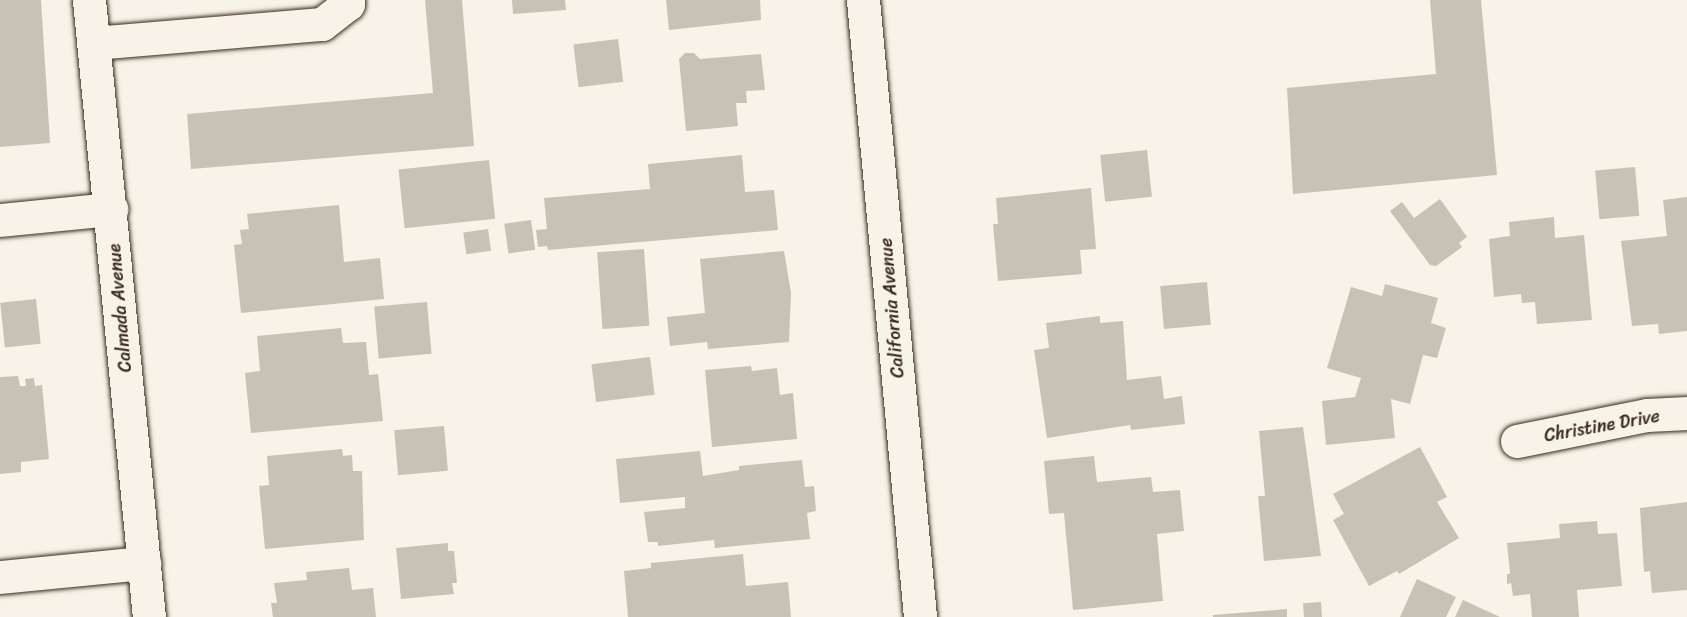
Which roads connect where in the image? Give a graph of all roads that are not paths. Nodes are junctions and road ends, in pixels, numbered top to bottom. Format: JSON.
{"nodes":[{"id":1,"x":89,"y":0,"type":"edge"},
{"id":2,"x":348,"y":0,"type":"edge"},
{"id":3,"x":863,"y":0,"type":"edge"},
{"id":4,"x":94,"y":43,"type":"junction"},
{"id":5,"x":111,"y":209,"type":"junction"},
{"id":6,"x":0,"y":220,"type":"edge"},
{"id":7,"x":1687,"y":413,"type":"edge"},
{"id":8,"x":1517,"y":441,"type":"dead end"},
{"id":9,"x":144,"y":563,"type":"junction"},
{"id":10,"x":0,"y":577,"type":"edge"},
{"id":11,"x":149,"y":617,"type":"edge"},
{"id":12,"x":920,"y":617,"type":"edge"}],
"edges":[{"from":1,"to":4,"type":"street","name":"Calmada Avenue"},
{"from":2,"to":4,"type":"street"},
{"from":3,"to":12,"type":"street","name":"California Avenue"},
{"from":4,"to":5,"type":"street","name":"Calmada Avenue"},
{"from":5,"to":6,"type":"street"},
{"from":5,"to":9,"type":"street","name":"Calmada Avenue"},
{"from":7,"to":8,"type":"street","name":"Christine Drive"},
{"from":9,"to":10,"type":"street"},
{"from":9,"to":11,"type":"street","name":"Calmada Avenue"}]}
